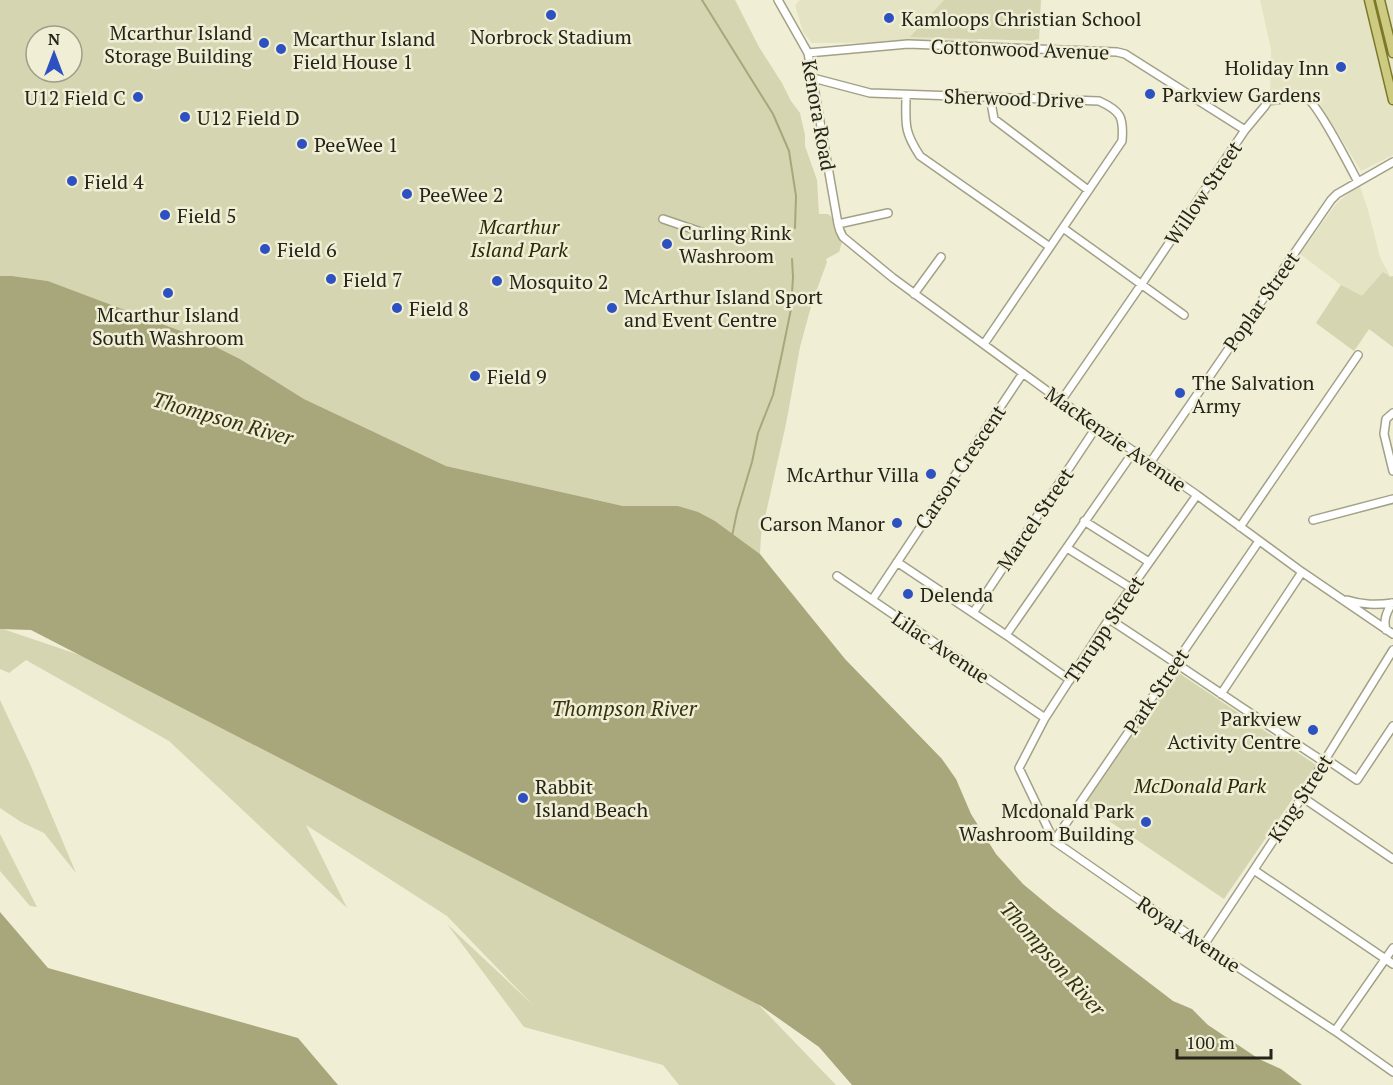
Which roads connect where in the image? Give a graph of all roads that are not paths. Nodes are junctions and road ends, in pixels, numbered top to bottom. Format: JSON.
{"nodes":[{"id":1,"x":778,"y":0,"type":"edge"},
{"id":2,"x":1369,"y":0,"type":"edge"},
{"id":3,"x":1380,"y":0,"type":"edge"},
{"id":4,"x":808,"y":52,"type":"junction"},
{"id":5,"x":1393,"y":53,"type":"edge"},
{"id":6,"x":813,"y":78,"type":"junction"},
{"id":7,"x":906,"y":94,"type":"junction"},
{"id":8,"x":990,"y":97,"type":"junction"},
{"id":9,"x":1393,"y":100,"type":"edge"},
{"id":10,"x":1245,"y":130,"type":"junction"},
{"id":11,"x":1393,"y":162,"type":"edge"},
{"id":12,"x":1358,"y":182,"type":"junction"},
{"id":13,"x":1088,"y":190,"type":"junction"},
{"id":14,"x":888,"y":213,"type":"dead end"},
{"id":15,"x":663,"y":219,"type":"dead end"},
{"id":16,"x":838,"y":224,"type":"junction"},
{"id":17,"x":1063,"y":228,"type":"junction"},
{"id":18,"x":707,"y":234,"type":"dead end"},
{"id":19,"x":843,"y":237,"type":"joint"},
{"id":20,"x":1050,"y":247,"type":"junction"},
{"id":21,"x":941,"y":257,"type":"dead end"},
{"id":22,"x":1142,"y":285,"type":"junction"},
{"id":23,"x":914,"y":294,"type":"junction"},
{"id":24,"x":1184,"y":315,"type":"dead end"},
{"id":25,"x":984,"y":344,"type":"junction"},
{"id":26,"x":1358,"y":355,"type":"dead end"},
{"id":27,"x":1023,"y":373,"type":"junction"},
{"id":28,"x":1061,"y":400,"type":"junction"},
{"id":29,"x":1393,"y":413,"type":"edge"},
{"id":30,"x":1097,"y":426,"type":"junction"},
{"id":31,"x":1134,"y":451,"type":"junction"},
{"id":32,"x":1150,"y":463,"type":"junction"},
{"id":33,"x":1393,"y":471,"type":"edge"},
{"id":34,"x":1197,"y":495,"type":"junction"},
{"id":35,"x":1393,"y":499,"type":"edge"},
{"id":36,"x":1313,"y":520,"type":"dead end"},
{"id":37,"x":1084,"y":521,"type":"junction"},
{"id":38,"x":1240,"y":527,"type":"junction"},
{"id":39,"x":1259,"y":541,"type":"junction"},
{"id":40,"x":1066,"y":548,"type":"junction"},
{"id":41,"x":897,"y":562,"type":"junction"},
{"id":42,"x":1149,"y":562,"type":"junction"},
{"id":43,"x":1302,"y":572,"type":"junction"},
{"id":44,"x":837,"y":576,"type":"dead end"},
{"id":45,"x":1131,"y":588,"type":"junction"},
{"id":46,"x":1336,"y":596,"type":"junction"},
{"id":47,"x":872,"y":600,"type":"junction"},
{"id":48,"x":1393,"y":603,"type":"edge"},
{"id":49,"x":973,"y":613,"type":"junction"},
{"id":50,"x":1109,"y":619,"type":"junction"},
{"id":51,"x":1390,"y":632,"type":"edge"},
{"id":52,"x":1006,"y":635,"type":"junction"},
{"id":53,"x":1393,"y":650,"type":"edge"},
{"id":54,"x":1176,"y":662,"type":"junction"},
{"id":55,"x":1070,"y":680,"type":"junction"},
{"id":56,"x":1221,"y":694,"type":"junction"},
{"id":57,"x":1045,"y":718,"type":"junction"},
{"id":58,"x":1393,"y":726,"type":"edge"},
{"id":59,"x":1325,"y":761,"type":"junction"},
{"id":60,"x":1018,"y":768,"type":"joint"},
{"id":61,"x":1302,"y":797,"type":"junction"},
{"id":62,"x":1054,"y":841,"type":"junction"},
{"id":63,"x":1393,"y":859,"type":"edge"},
{"id":64,"x":1254,"y":870,"type":"junction"},
{"id":65,"x":1204,"y":945,"type":"junction"},
{"id":66,"x":1393,"y":948,"type":"edge"},
{"id":67,"x":1386,"y":959,"type":"junction"},
{"id":68,"x":1393,"y":964,"type":"edge"},
{"id":69,"x":1335,"y":1031,"type":"junction"},
{"id":70,"x":1393,"y":1072,"type":"edge"}],
"edges":[{"from":1,"to":4,"type":"street","name":"Kenora Road"},
{"from":2,"to":9,"type":"main road"},
{"from":3,"to":5,"type":"main road"},
{"from":4,"to":6,"type":"street","name":"Kenora Road"},
{"from":4,"to":10,"type":"street","name":"Cottonwood Avenue"},
{"from":6,"to":7,"type":"street","name":"Sherwood Drive"},
{"from":6,"to":16,"type":"street","name":"Kenora Road"},
{"from":7,"to":8,"type":"street","name":"Sherwood Drive"},
{"from":7,"to":20,"type":"street"},
{"from":8,"to":13,"type":"street"},
{"from":8,"to":13,"type":"street","name":"Sherwood Drive"},
{"from":10,"to":12,"type":"street","name":"Willow Street"},
{"from":10,"to":22,"type":"street","name":"Willow Street"},
{"from":11,"to":12,"type":"street","name":"Poplar Street"},
{"from":12,"to":32,"type":"street","name":"Poplar Street"},
{"from":13,"to":17,"type":"street","name":"Sherwood Drive"},
{"from":14,"to":16,"type":"street"},
{"from":15,"to":18,"type":"street"},
{"from":16,"to":19,"type":"street","name":"Kenora Road"},
{"from":17,"to":20,"type":"street","name":"Sherwood Drive"},
{"from":17,"to":22,"type":"street"},
{"from":19,"to":23,"type":"street","name":"MacKenzie Avenue"},
{"from":20,"to":25,"type":"street","name":"Sherwood Drive"},
{"from":21,"to":23,"type":"street"},
{"from":22,"to":24,"type":"street"},
{"from":22,"to":28,"type":"street","name":"Willow Street"},
{"from":23,"to":25,"type":"street","name":"MacKenzie Avenue"},
{"from":25,"to":27,"type":"street","name":"MacKenzie Avenue"},
{"from":26,"to":38,"type":"street"},
{"from":27,"to":28,"type":"street","name":"MacKenzie Avenue"},
{"from":27,"to":41,"type":"street","name":"Carson Crescent"},
{"from":28,"to":30,"type":"street","name":"MacKenzie Avenue"},
{"from":29,"to":33,"type":"street"},
{"from":30,"to":31,"type":"street","name":"MacKenzie Avenue"},
{"from":30,"to":49,"type":"street","name":"Marcel Street"},
{"from":31,"to":32,"type":"street","name":"MacKenzie Avenue"},
{"from":31,"to":37,"type":"street"},
{"from":32,"to":34,"type":"street","name":"MacKenzie Avenue"},
{"from":34,"to":38,"type":"street","name":"MacKenzie Avenue"},
{"from":34,"to":42,"type":"street","name":"Thrupp Street"},
{"from":35,"to":36,"type":"street"},
{"from":37,"to":40,"type":"street"},
{"from":37,"to":42,"type":"street"},
{"from":38,"to":39,"type":"street","name":"MacKenzie Avenue"},
{"from":39,"to":43,"type":"street","name":"MacKenzie Avenue"},
{"from":39,"to":54,"type":"street","name":"Park Street"},
{"from":40,"to":45,"type":"street"},
{"from":40,"to":52,"type":"street"},
{"from":41,"to":47,"type":"street","name":"Carson Crescent"},
{"from":41,"to":49,"type":"street"},
{"from":42,"to":45,"type":"street","name":"Thrupp Street"},
{"from":43,"to":46,"type":"street","name":"MacKenzie Avenue"},
{"from":43,"to":56,"type":"street"},
{"from":44,"to":47,"type":"street","name":"Lilac Avenue"},
{"from":45,"to":50,"type":"street","name":"Thrupp Street"},
{"from":46,"to":48,"type":"street"},
{"from":46,"to":51,"type":"street","name":"MacKenzie Avenue"},
{"from":47,"to":57,"type":"street","name":"Lilac Avenue"},
{"from":48,"to":51,"type":"street"},
{"from":49,"to":52,"type":"street"},
{"from":50,"to":54,"type":"street"},
{"from":50,"to":55,"type":"street","name":"Thrupp Street"},
{"from":52,"to":55,"type":"street"},
{"from":53,"to":59,"type":"street","name":"King Street"},
{"from":54,"to":56,"type":"street"},
{"from":54,"to":62,"type":"street","name":"Park Street"},
{"from":55,"to":57,"type":"street","name":"Thrupp Street"},
{"from":56,"to":59,"type":"street"},
{"from":57,"to":60,"type":"street","name":"Thrupp Street"},
{"from":58,"to":59,"type":"street"},
{"from":59,"to":61,"type":"street","name":"King Street"},
{"from":60,"to":62,"type":"street","name":"Royal Avenue"},
{"from":61,"to":63,"type":"street"},
{"from":61,"to":64,"type":"street","name":"King Street"},
{"from":62,"to":65,"type":"street","name":"Royal Avenue"},
{"from":64,"to":65,"type":"street","name":"King Street"},
{"from":64,"to":67,"type":"street"},
{"from":65,"to":69,"type":"street","name":"Royal Avenue"},
{"from":66,"to":67,"type":"street"},
{"from":67,"to":68,"type":"street"},
{"from":67,"to":69,"type":"street"},
{"from":69,"to":70,"type":"street","name":"Royal Avenue"}]}
